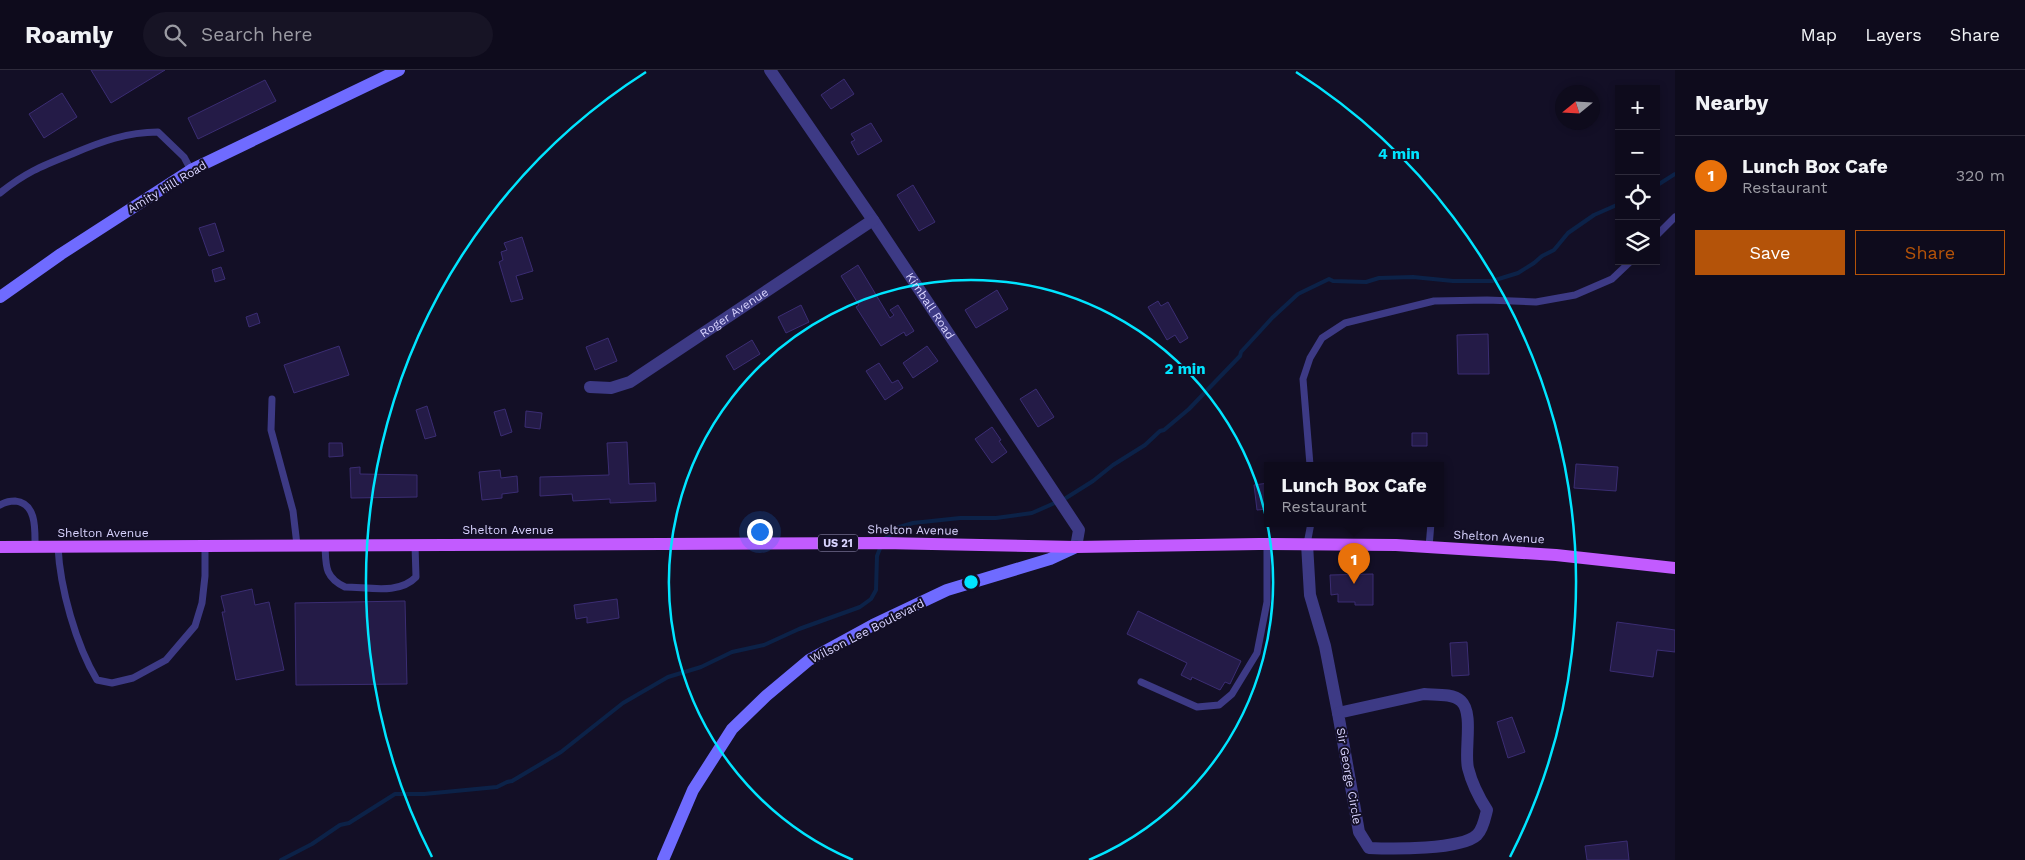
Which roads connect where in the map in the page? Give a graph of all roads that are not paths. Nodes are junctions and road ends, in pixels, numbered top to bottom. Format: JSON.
{"nodes":[{"id":1,"x":399,"y":70,"type":"edge"},
{"id":2,"x":770,"y":70,"type":"edge"},
{"id":3,"x":191,"y":170,"type":"junction"},
{"id":4,"x":0,"y":193,"type":"edge"},
{"id":5,"x":1675,"y":217,"type":"edge"},
{"id":6,"x":873,"y":220,"type":"junction"},
{"id":7,"x":1660,"y":232,"type":"edge"},
{"id":8,"x":1627,"y":265,"type":"edge"},
{"id":9,"x":0,"y":297,"type":"edge"},
{"id":10,"x":590,"y":387,"type":"dead end"},
{"id":11,"x":272,"y":399,"type":"dead end"},
{"id":12,"x":1310,"y":462,"type":"edge"},
{"id":13,"x":0,"y":505,"type":"edge"},
{"id":14,"x":1310,"y":527,"type":"edge"},
{"id":15,"x":1431,"y":527,"type":"edge"},
{"id":16,"x":415,"y":544,"type":"junction"},
{"id":17,"x":1267,"y":544,"type":"junction"},
{"id":18,"x":1307,"y":544,"type":"junction"},
{"id":19,"x":298,"y":545,"type":"junction"},
{"id":20,"x":325,"y":545,"type":"junction"},
{"id":21,"x":205,"y":546,"type":"junction"},
{"id":22,"x":0,"y":547,"type":"edge"},
{"id":23,"x":35,"y":547,"type":"junction"},
{"id":24,"x":58,"y":547,"type":"junction"},
{"id":25,"x":1076,"y":547,"type":"junction"},
{"id":26,"x":1429,"y":547,"type":"junction"},
{"id":27,"x":1675,"y":568,"type":"edge"},
{"id":28,"x":1141,"y":682,"type":"dead end"},
{"id":29,"x":1338,"y":713,"type":"junction"},
{"id":30,"x":663,"y":860,"type":"edge"}],
"edges":[{"from":1,"to":3,"type":"street","name":"Amity Hill Road"},
{"from":2,"to":6,"type":"street","name":"Kimball Road"},
{"from":3,"to":4,"type":"lane"},
{"from":3,"to":9,"type":"street","name":"Amity Hill Road"},
{"from":5,"to":7,"type":"lane"},
{"from":6,"to":10,"type":"street","name":"Roger Avenue"},
{"from":6,"to":25,"type":"street","name":"Kimball Road"},
{"from":8,"to":12,"type":"lane"},
{"from":11,"to":19,"type":"lane"},
{"from":13,"to":23,"type":"lane"},
{"from":14,"to":18,"type":"lane"},
{"from":15,"to":26,"type":"lane"},
{"from":16,"to":20,"type":"main road","name":"Shelton Avenue","number":"US 21"},
{"from":16,"to":20,"type":"lane"},
{"from":16,"to":25,"type":"main road","name":"Shelton Avenue","number":"US 21"},
{"from":17,"to":18,"type":"main road","name":"Shelton Avenue","number":"US 21"},
{"from":17,"to":25,"type":"main road","name":"Shelton Avenue","number":"US 21"},
{"from":17,"to":28,"type":"lane"},
{"from":18,"to":26,"type":"main road","name":"Shelton Avenue","number":"US 21"},
{"from":18,"to":29,"type":"street","name":"Sir George Circle"},
{"from":19,"to":20,"type":"main road","name":"Shelton Avenue","number":"US 21"},
{"from":19,"to":21,"type":"main road","name":"Shelton Avenue","number":"US 21"},
{"from":21,"to":24,"type":"main road","name":"Shelton Avenue","number":"US 21"},
{"from":21,"to":24,"type":"lane"},
{"from":22,"to":23,"type":"main road","name":"Shelton Avenue","number":"US 21"},
{"from":23,"to":24,"type":"main road","name":"Shelton Avenue","number":"US 21"},
{"from":25,"to":30,"type":"street","name":"Wilson Lee Boulevard"},
{"from":26,"to":27,"type":"main road","name":"Shelton Avenue","number":"US 21"},
{"from":29,"to":29,"type":"street","name":"Sir George Circle"}]}
